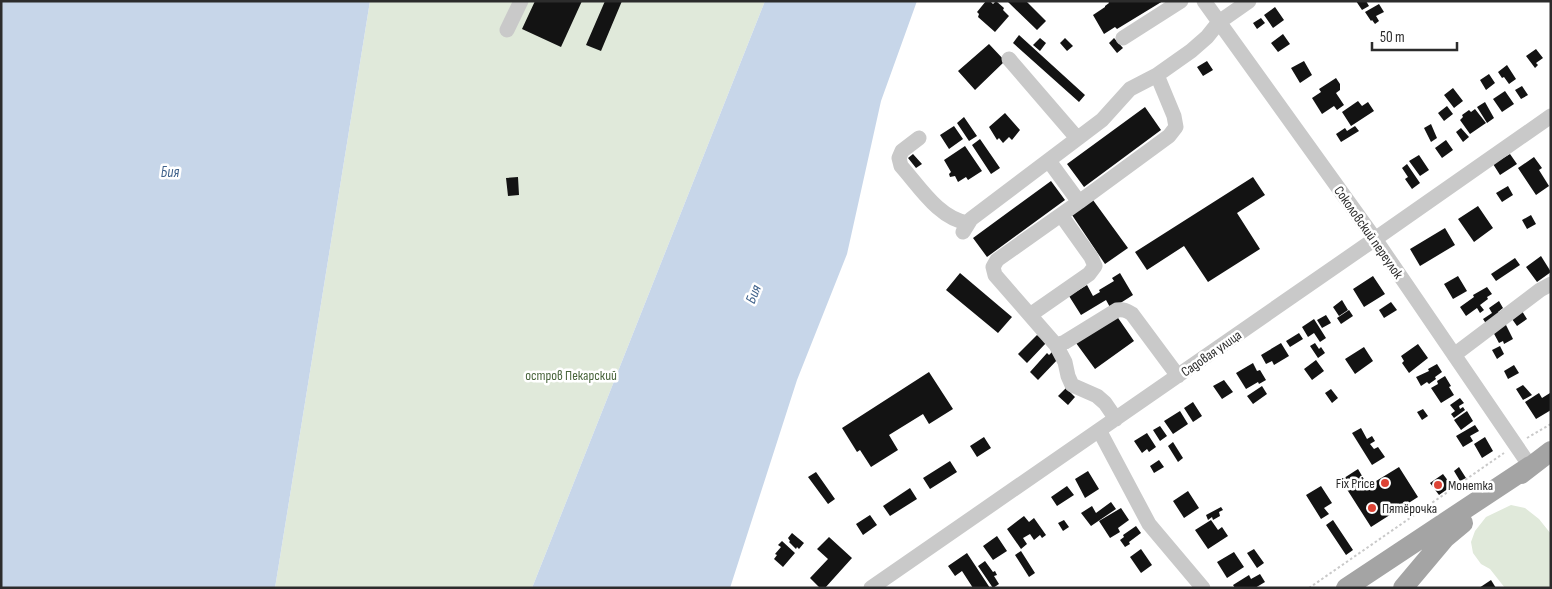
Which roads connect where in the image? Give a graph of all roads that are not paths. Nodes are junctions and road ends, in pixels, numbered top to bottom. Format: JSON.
{"nodes":[{"id":1,"x":521,"y":1,"type":"edge"},
{"id":2,"x":1181,"y":1,"type":"edge"},
{"id":3,"x":1204,"y":1,"type":"edge"},
{"id":4,"x":1249,"y":1,"type":"edge"},
{"id":5,"x":1219,"y":22,"type":"junction"},
{"id":6,"x":507,"y":30,"type":"dead end"},
{"id":7,"x":1123,"y":38,"type":"dead end"},
{"id":8,"x":1009,"y":59,"type":"dead end"},
{"id":9,"x":1157,"y":75,"type":"junction"},
{"id":10,"x":1551,"y":116,"type":"edge"},
{"id":11,"x":919,"y":138,"type":"dead end"},
{"id":12,"x":1077,"y":138,"type":"junction"},
{"id":13,"x":1049,"y":160,"type":"junction"},
{"id":14,"x":1079,"y":202,"type":"junction"},
{"id":15,"x":1061,"y":215,"type":"junction"},
{"id":16,"x":1375,"y":240,"type":"junction"},
{"id":17,"x":1551,"y":284,"type":"edge"},
{"id":18,"x":1030,"y":315,"type":"junction"},
{"id":19,"x":1056,"y":345,"type":"junction"},
{"id":20,"x":1454,"y":355,"type":"junction"},
{"id":21,"x":1178,"y":376,"type":"junction"},
{"id":22,"x":1116,"y":419,"type":"junction"},
{"id":23,"x":1099,"y":430,"type":"junction"},
{"id":24,"x":1550,"y":452,"type":"edge"},
{"id":25,"x":1530,"y":466,"type":"junction"},
{"id":26,"x":871,"y":588,"type":"edge"},
{"id":27,"x":1203,"y":588,"type":"edge"},
{"id":28,"x":1346,"y":588,"type":"edge"},
{"id":29,"x":1403,"y":588,"type":"edge"}],
"edges":[{"from":1,"to":6,"type":"street"},
{"from":2,"to":7,"type":"street"},
{"from":3,"to":5,"type":"street","name":"Соколовский переулок"},
{"from":4,"to":5,"type":"street"},
{"from":5,"to":9,"type":"street"},
{"from":5,"to":16,"type":"street","name":"Соколовский переулок"},
{"from":8,"to":12,"type":"street"},
{"from":9,"to":12,"type":"street"},
{"from":9,"to":14,"type":"street"},
{"from":10,"to":16,"type":"street","name":"Садовая улица"},
{"from":11,"to":13,"type":"street"},
{"from":12,"to":13,"type":"street"},
{"from":13,"to":14,"type":"street"},
{"from":14,"to":15,"type":"street"},
{"from":15,"to":18,"type":"street"},
{"from":15,"to":18,"type":"street"},
{"from":16,"to":20,"type":"street","name":"Соколовский переулок"},
{"from":16,"to":21,"type":"street","name":"Садовая улица"},
{"from":17,"to":20,"type":"street"},
{"from":18,"to":19,"type":"street"},
{"from":19,"to":21,"type":"street"},
{"from":19,"to":22,"type":"street"},
{"from":20,"to":25,"type":"street","name":"Соколовский переулок"},
{"from":21,"to":22,"type":"street","name":"Садовая улица"},
{"from":22,"to":23,"type":"street","name":"Садовая улица"},
{"from":23,"to":26,"type":"street","name":"Садовая улица"},
{"from":23,"to":27,"type":"street"},
{"from":24,"to":25,"type":"main road"},
{"from":25,"to":28,"type":"main road"},
{"from":25,"to":29,"type":"main road"}]}
